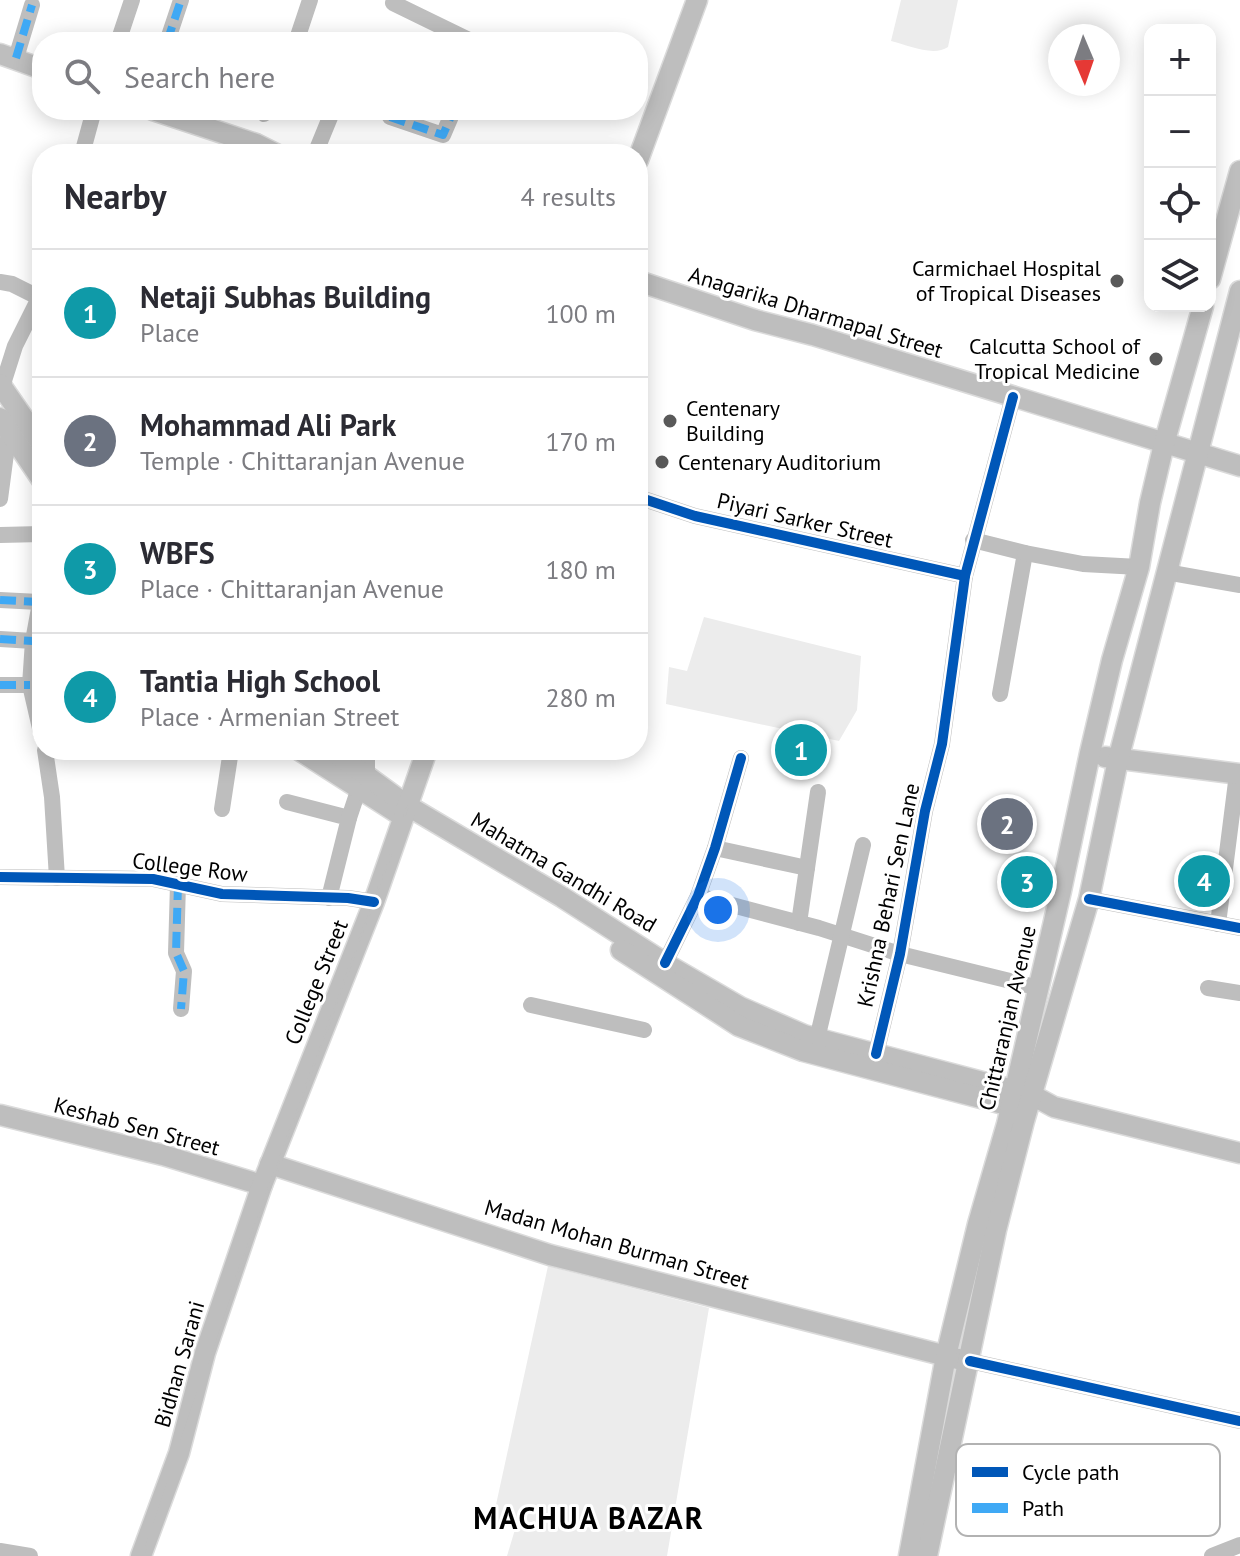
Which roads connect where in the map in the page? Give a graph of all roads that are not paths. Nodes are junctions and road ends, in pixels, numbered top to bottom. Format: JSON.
{"nodes":[{"id":1,"x":132,"y":0,"type":"edge"},
{"id":2,"x":181,"y":0,"type":"edge"},
{"id":3,"x":310,"y":0,"type":"edge"},
{"id":4,"x":697,"y":0,"type":"edge"},
{"id":5,"x":393,"y":3,"type":"dead end"},
{"id":6,"x":32,"y":5,"type":"dead end"},
{"id":7,"x":121,"y":32,"type":"edge"},
{"id":8,"x":170,"y":32,"type":"edge"},
{"id":9,"x":299,"y":32,"type":"edge"},
{"id":10,"x":437,"y":32,"type":"edge"},
{"id":11,"x":8,"y":56,"type":"edge"},
{"id":12,"x":32,"y":65,"type":"edge"},
{"id":13,"x":91,"y":120,"type":"edge"},
{"id":14,"x":177,"y":120,"type":"edge"},
{"id":15,"x":329,"y":120,"type":"edge"},
{"id":16,"x":399,"y":120,"type":"edge"},
{"id":17,"x":449,"y":120,"type":"edge"},
{"id":18,"x":85,"y":144,"type":"edge"},
{"id":19,"x":235,"y":144,"type":"edge"},
{"id":20,"x":319,"y":144,"type":"edge"},
{"id":21,"x":644,"y":144,"type":"edge"},
{"id":22,"x":1240,"y":171,"type":"edge"},
{"id":23,"x":1216,"y":257,"type":"edge"},
{"id":24,"x":0,"y":282,"type":"edge"},
{"id":25,"x":648,"y":284,"type":"edge"},
{"id":26,"x":1240,"y":291,"type":"edge"},
{"id":27,"x":32,"y":292,"type":"edge"},
{"id":28,"x":1201,"y":312,"type":"edge"},
{"id":29,"x":32,"y":313,"type":"edge"},
{"id":30,"x":1,"y":386,"type":"edge"},
{"id":31,"x":1013,"y":397,"type":"junction"},
{"id":32,"x":18,"y":423,"type":"edge"},
{"id":33,"x":1164,"y":444,"type":"junction"},
{"id":34,"x":1196,"y":453,"type":"junction"},
{"id":35,"x":32,"y":456,"type":"edge"},
{"id":36,"x":1240,"y":466,"type":"edge"},
{"id":37,"x":0,"y":497,"type":"edge"},
{"id":38,"x":648,"y":500,"type":"edge"},
{"id":39,"x":32,"y":534,"type":"edge"},
{"id":40,"x":0,"y":535,"type":"edge"},
{"id":41,"x":973,"y":540,"type":"junction"},
{"id":42,"x":1025,"y":553,"type":"junction"},
{"id":43,"x":1139,"y":567,"type":"junction"},
{"id":44,"x":1166,"y":572,"type":"junction"},
{"id":45,"x":965,"y":576,"type":"junction"},
{"id":46,"x":1240,"y":585,"type":"edge"},
{"id":47,"x":32,"y":598,"type":"edge"},
{"id":48,"x":0,"y":600,"type":"edge"},
{"id":49,"x":0,"y":639,"type":"edge"},
{"id":50,"x":32,"y":641,"type":"edge"},
{"id":51,"x":32,"y":656,"type":"edge"},
{"id":52,"x":0,"y":685,"type":"edge"},
{"id":53,"x":30,"y":685,"type":"junction"},
{"id":54,"x":32,"y":694,"type":"edge"},
{"id":55,"x":1000,"y":694,"type":"dead end"},
{"id":56,"x":1090,"y":753,"type":"junction"},
{"id":57,"x":741,"y":758,"type":"dead end"},
{"id":58,"x":46,"y":760,"type":"edge"},
{"id":59,"x":229,"y":760,"type":"edge"},
{"id":60,"x":320,"y":760,"type":"edge"},
{"id":61,"x":341,"y":760,"type":"edge"},
{"id":62,"x":366,"y":760,"type":"edge"},
{"id":63,"x":424,"y":760,"type":"edge"},
{"id":64,"x":1118,"y":760,"type":"junction"},
{"id":65,"x":1239,"y":774,"type":"edge"},
{"id":66,"x":363,"y":781,"type":"junction"},
{"id":67,"x":818,"y":792,"type":"dead end"},
{"id":68,"x":287,"y":802,"type":"dead end"},
{"id":69,"x":222,"y":809,"type":"dead end"},
{"id":70,"x":406,"y":811,"type":"junction"},
{"id":71,"x":349,"y":818,"type":"junction"},
{"id":72,"x":863,"y":845,"type":"dead end"},
{"id":73,"x":715,"y":848,"type":"junction"},
{"id":74,"x":807,"y":868,"type":"junction"},
{"id":75,"x":0,"y":877,"type":"edge"},
{"id":76,"x":57,"y":878,"type":"junction"},
{"id":77,"x":178,"y":884,"type":"junction"},
{"id":78,"x":698,"y":896,"type":"junction"},
{"id":79,"x":329,"y":898,"type":"junction"},
{"id":80,"x":1089,"y":899,"type":"junction"},
{"id":81,"x":374,"y":902,"type":"junction"},
{"id":82,"x":799,"y":923,"type":"junction"},
{"id":83,"x":1218,"y":924,"type":"junction"},
{"id":84,"x":1240,"y":928,"type":"edge"},
{"id":85,"x":843,"y":936,"type":"junction"},
{"id":86,"x":900,"y":954,"type":"junction"},
{"id":87,"x":665,"y":963,"type":"junction"},
{"id":88,"x":1039,"y":988,"type":"junction"},
{"id":89,"x":1208,"y":988,"type":"dead end"},
{"id":90,"x":1240,"y":993,"type":"edge"},
{"id":91,"x":531,"y":1005,"type":"dead end"},
{"id":92,"x":181,"y":1009,"type":"dead end"},
{"id":93,"x":644,"y":1030,"type":"dead end"},
{"id":94,"x":817,"y":1039,"type":"junction"},
{"id":95,"x":876,"y":1054,"type":"junction"},
{"id":96,"x":1022,"y":1110,"type":"junction"},
{"id":97,"x":0,"y":1115,"type":"edge"},
{"id":98,"x":1240,"y":1153,"type":"edge"},
{"id":99,"x":275,"y":1165,"type":"junction"},
{"id":100,"x":262,"y":1185,"type":"junction"},
{"id":101,"x":946,"y":1356,"type":"junction"},
{"id":102,"x":970,"y":1361,"type":"junction"},
{"id":103,"x":1240,"y":1421,"type":"edge"},
{"id":104,"x":1240,"y":1545,"type":"edge"},
{"id":105,"x":0,"y":1551,"type":"edge"},
{"id":106,"x":920,"y":1555,"type":"edge"},
{"id":107,"x":30,"y":1556,"type":"edge"},
{"id":108,"x":141,"y":1556,"type":"edge"},
{"id":109,"x":1212,"y":1556,"type":"edge"}],
"edges":[{"from":1,"to":7,"type":"street"},
{"from":2,"to":8,"type":"street"},
{"from":3,"to":9,"type":"street"},
{"from":4,"to":21,"type":"main road"},
{"from":5,"to":10,"type":"street"},
{"from":6,"to":11,"type":"street"},
{"from":11,"to":12,"type":"main road"},
{"from":13,"to":18,"type":"street"},
{"from":14,"to":19,"type":"main road"},
{"from":15,"to":20,"type":"street"},
{"from":16,"to":17,"type":"street"},
{"from":22,"to":23,"type":"main road"},
{"from":24,"to":27,"type":"street"},
{"from":25,"to":31,"type":"main road","name":"Anagarika Dharmapal Street"},
{"from":26,"to":34,"type":"main road"},
{"from":28,"to":33,"type":"main road","name":"Chittaranjan Avenue"},
{"from":29,"to":30,"type":"street"},
{"from":30,"to":32,"type":"main road"},
{"from":31,"to":33,"type":"main road","name":"Anagarika Dharmapal Street"},
{"from":31,"to":41,"type":"street","name":"Krishna Behari Sen Lane"},
{"from":32,"to":35,"type":"main road"},
{"from":32,"to":37,"type":"street"},
{"from":33,"to":34,"type":"main road","name":"Anagarika Dharmapal Street"},
{"from":33,"to":43,"type":"main road","name":"Chittaranjan Avenue"},
{"from":34,"to":36,"type":"main road","name":"Anagarika Dharmapal Street"},
{"from":34,"to":44,"type":"main road"},
{"from":38,"to":45,"type":"street","name":"Piyari Sarker Street"},
{"from":39,"to":40,"type":"street"},
{"from":41,"to":42,"type":"street"},
{"from":41,"to":45,"type":"street","name":"Krishna Behari Sen Lane"},
{"from":42,"to":43,"type":"street"},
{"from":42,"to":55,"type":"street"},
{"from":43,"to":56,"type":"main road","name":"Chittaranjan Avenue"},
{"from":44,"to":46,"type":"street"},
{"from":44,"to":64,"type":"main road"},
{"from":45,"to":86,"type":"street","name":"Krishna Behari Sen Lane"},
{"from":47,"to":48,"type":"street"},
{"from":49,"to":50,"type":"street"},
{"from":51,"to":53,"type":"street"},
{"from":52,"to":53,"type":"street"},
{"from":53,"to":54,"type":"street"},
{"from":56,"to":64,"type":"main road"},
{"from":56,"to":88,"type":"main road","name":"Chittaranjan Avenue"},
{"from":57,"to":73,"type":"street"},
{"from":58,"to":76,"type":"street"},
{"from":59,"to":69,"type":"street"},
{"from":60,"to":66,"type":"main road","name":"Mahatma Gandhi Road"},
{"from":61,"to":66,"type":"main road","name":"Mahatma Gandhi Road"},
{"from":62,"to":66,"type":"street"},
{"from":63,"to":70,"type":"main road","name":"College Street"},
{"from":64,"to":65,"type":"main road"},
{"from":64,"to":80,"type":"main road"},
{"from":65,"to":83,"type":"street"},
{"from":66,"to":70,"type":"main road","name":"Mahatma Gandhi Road"},
{"from":66,"to":71,"type":"street"},
{"from":67,"to":74,"type":"street"},
{"from":68,"to":71,"type":"street"},
{"from":70,"to":81,"type":"main road","name":"College Street"},
{"from":70,"to":87,"type":"main road","name":"Mahatma Gandhi Road"},
{"from":70,"to":96,"type":"main road","name":"Mahatma Gandhi Road"},
{"from":71,"to":79,"type":"street"},
{"from":72,"to":85,"type":"street"},
{"from":73,"to":74,"type":"street"},
{"from":73,"to":78,"type":"street"},
{"from":74,"to":82,"type":"street"},
{"from":75,"to":76,"type":"street","name":"College Row"},
{"from":76,"to":77,"type":"street","name":"College Row"},
{"from":77,"to":79,"type":"street","name":"College Row"},
{"from":77,"to":92,"type":"street"},
{"from":78,"to":82,"type":"street"},
{"from":78,"to":87,"type":"street"},
{"from":79,"to":81,"type":"street","name":"College Row"},
{"from":80,"to":83,"type":"street"},
{"from":80,"to":96,"type":"main road"},
{"from":81,"to":99,"type":"main road","name":"College Street"},
{"from":82,"to":85,"type":"street"},
{"from":83,"to":84,"type":"street"},
{"from":85,"to":86,"type":"street"},
{"from":85,"to":94,"type":"street"},
{"from":86,"to":88,"type":"street"},
{"from":86,"to":95,"type":"street","name":"Krishna Behari Sen Lane"},
{"from":87,"to":94,"type":"main road","name":"Mahatma Gandhi Road"},
{"from":88,"to":96,"type":"main road","name":"Chittaranjan Avenue"},
{"from":89,"to":90,"type":"street"},
{"from":91,"to":93,"type":"street"},
{"from":94,"to":95,"type":"main road","name":"Mahatma Gandhi Road"},
{"from":95,"to":96,"type":"main road","name":"Mahatma Gandhi Road"},
{"from":96,"to":98,"type":"main road","name":"Mahatma Gandhi Road"},
{"from":96,"to":101,"type":"main road","name":"Chittaranjan Avenue"},
{"from":96,"to":102,"type":"main road"},
{"from":97,"to":100,"type":"main road","name":"Keshab Sen Street"},
{"from":99,"to":100,"type":"main road","name":"College Street"},
{"from":99,"to":101,"type":"main road","name":"Madan Mohan Burman Street"},
{"from":100,"to":108,"type":"main road","name":"Bidhan Sarani"},
{"from":101,"to":102,"type":"main road","name":"Madan Mohan Burman Street"},
{"from":101,"to":106,"type":"main road","name":"Chittaranjan Avenue"},
{"from":102,"to":103,"type":"street"},
{"from":102,"to":106,"type":"main road"},
{"from":104,"to":109,"type":"street"},
{"from":105,"to":107,"type":"street"}]}
